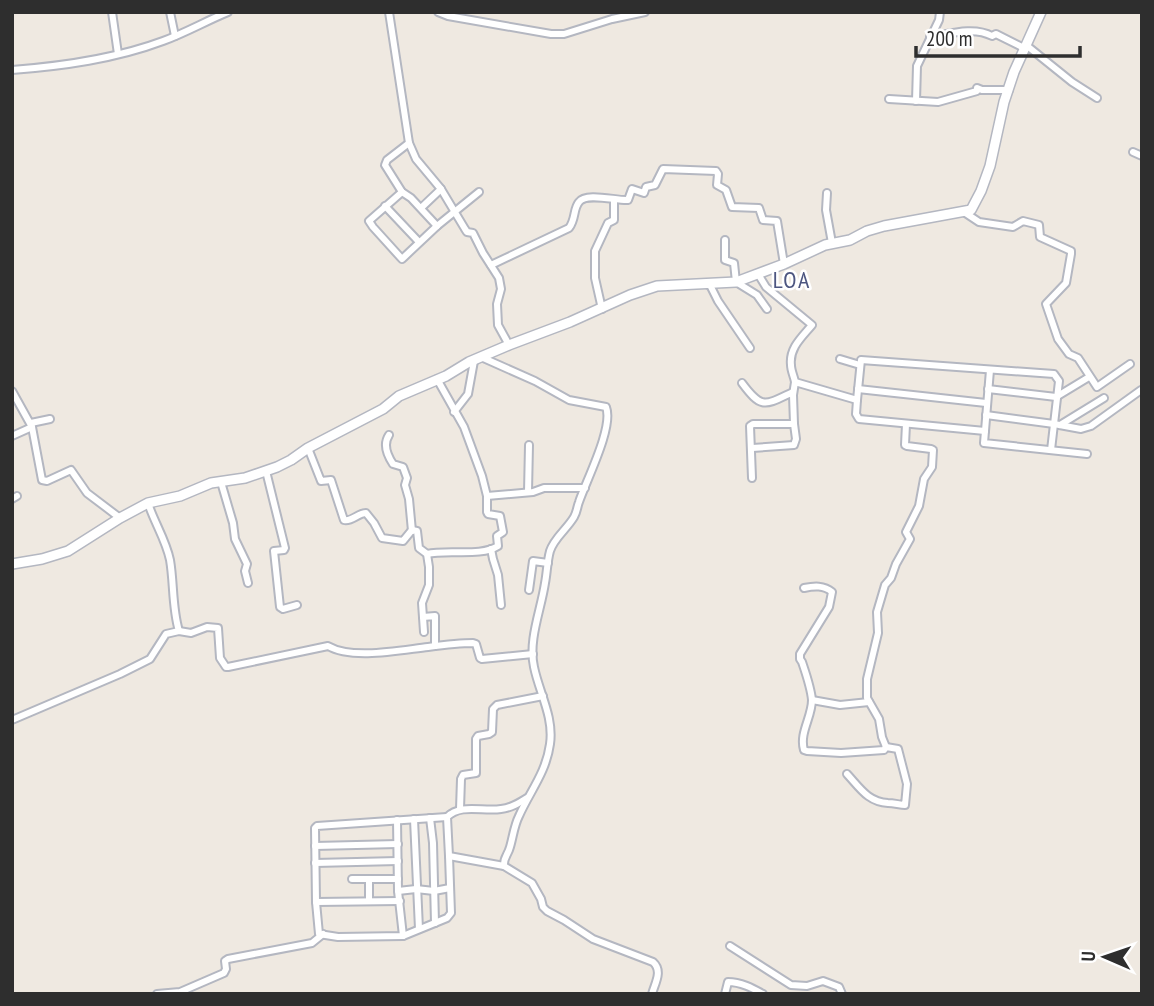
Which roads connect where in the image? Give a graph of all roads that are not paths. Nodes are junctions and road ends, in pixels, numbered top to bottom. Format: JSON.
{"nodes":[{"id":1,"x":112,"y":12,"type":"edge"},
{"id":2,"x":170,"y":12,"type":"edge"},
{"id":3,"x":204,"y":12,"type":"edge"},
{"id":4,"x":228,"y":12,"type":"edge"},
{"id":5,"x":389,"y":12,"type":"edge"},
{"id":6,"x":438,"y":12,"type":"edge"},
{"id":7,"x":645,"y":12,"type":"edge"},
{"id":8,"x":940,"y":12,"type":"edge"},
{"id":9,"x":1041,"y":12,"type":"edge"},
{"id":10,"x":206,"y":22,"type":"junction"},
{"id":11,"x":175,"y":36,"type":"junction"},
{"id":12,"x":930,"y":37,"type":"junction"},
{"id":13,"x":1025,"y":47,"type":"junction"},
{"id":14,"x":118,"y":54,"type":"junction"},
{"id":15,"x":12,"y":70,"type":"edge"},
{"id":16,"x":1009,"y":90,"type":"junction"},
{"id":17,"x":1097,"y":98,"type":"dead end"},
{"id":18,"x":889,"y":99,"type":"dead end"},
{"id":19,"x":916,"y":101,"type":"junction"},
{"id":20,"x":409,"y":143,"type":"junction"},
{"id":21,"x":1133,"y":152,"type":"dead end"},
{"id":22,"x":1142,"y":156,"type":"edge"},
{"id":23,"x":441,"y":189,"type":"junction"},
{"id":24,"x":402,"y":192,"type":"junction"},
{"id":25,"x":480,"y":192,"type":"dead end"},
{"id":26,"x":827,"y":193,"type":"dead end"},
{"id":27,"x":614,"y":200,"type":"junction"},
{"id":28,"x":385,"y":206,"type":"junction"},
{"id":29,"x":421,"y":208,"type":"junction"},
{"id":30,"x":456,"y":212,"type":"junction"},
{"id":31,"x":963,"y":212,"type":"junction"},
{"id":32,"x":437,"y":226,"type":"junction"},
{"id":33,"x":725,"y":240,"type":"dead end"},
{"id":34,"x":419,"y":242,"type":"junction"},
{"id":35,"x":832,"y":243,"type":"junction"},
{"id":36,"x":784,"y":264,"type":"junction"},
{"id":37,"x":491,"y":265,"type":"junction"},
{"id":38,"x":758,"y":274,"type":"junction"},
{"id":39,"x":736,"y":282,"type":"junction"},
{"id":40,"x":708,"y":285,"type":"junction"},
{"id":41,"x":601,"y":309,"type":"junction"},
{"id":42,"x":766,"y":309,"type":"dead end"},
{"id":43,"x":509,"y":345,"type":"junction"},
{"id":44,"x":750,"y":348,"type":"dead end"},
{"id":45,"x":477,"y":359,"type":"junction"},
{"id":46,"x":840,"y":359,"type":"dead end"},
{"id":47,"x":1130,"y":364,"type":"dead end"},
{"id":48,"x":860,"y":365,"type":"junction"},
{"id":49,"x":989,"y":370,"type":"junction"},
{"id":50,"x":1089,"y":377,"type":"junction"},
{"id":51,"x":437,"y":379,"type":"junction"},
{"id":52,"x":795,"y":382,"type":"junction"},
{"id":53,"x":742,"y":383,"type":"dead end"},
{"id":54,"x":858,"y":389,"type":"junction"},
{"id":55,"x":988,"y":389,"type":"junction"},
{"id":56,"x":1141,"y":390,"type":"edge"},
{"id":57,"x":12,"y":391,"type":"edge"},
{"id":58,"x":793,"y":392,"type":"junction"},
{"id":59,"x":1056,"y":397,"type":"junction"},
{"id":60,"x":1104,"y":398,"type":"dead end"},
{"id":61,"x":857,"y":400,"type":"junction"},
{"id":62,"x":986,"y":403,"type":"junction"},
{"id":63,"x":454,"y":412,"type":"junction"},
{"id":64,"x":986,"y":415,"type":"junction"},
{"id":65,"x":50,"y":419,"type":"dead end"},
{"id":66,"x":794,"y":424,"type":"junction"},
{"id":67,"x":906,"y":424,"type":"junction"},
{"id":68,"x":1057,"y":424,"type":"junction"},
{"id":69,"x":31,"y":425,"type":"junction"},
{"id":70,"x":985,"y":431,"type":"junction"},
{"id":71,"x":389,"y":435,"type":"dead end"},
{"id":72,"x":12,"y":436,"type":"edge"},
{"id":73,"x":529,"y":445,"type":"dead end"},
{"id":74,"x":752,"y":447,"type":"junction"},
{"id":75,"x":308,"y":448,"type":"junction"},
{"id":76,"x":1052,"y":450,"type":"junction"},
{"id":77,"x":1087,"y":454,"type":"dead end"},
{"id":78,"x":267,"y":471,"type":"junction"},
{"id":79,"x":752,"y":478,"type":"dead end"},
{"id":80,"x":220,"y":482,"type":"junction"},
{"id":81,"x":585,"y":488,"type":"junction"},
{"id":82,"x":528,"y":492,"type":"junction"},
{"id":83,"x":487,"y":496,"type":"junction"},
{"id":84,"x":148,"y":503,"type":"junction"},
{"id":85,"x":120,"y":518,"type":"junction"},
{"id":86,"x":412,"y":531,"type":"junction"},
{"id":87,"x":491,"y":549,"type":"junction"},
{"id":88,"x":426,"y":554,"type":"junction"},
{"id":89,"x":548,"y":563,"type":"junction"},
{"id":90,"x":12,"y":564,"type":"edge"},
{"id":91,"x":247,"y":583,"type":"dead end"},
{"id":92,"x":804,"y":587,"type":"dead end"},
{"id":93,"x":528,"y":590,"type":"dead end"},
{"id":94,"x":297,"y":605,"type":"dead end"},
{"id":95,"x":501,"y":605,"type":"dead end"},
{"id":96,"x":423,"y":617,"type":"junction"},
{"id":97,"x":179,"y":631,"type":"junction"},
{"id":98,"x":424,"y":632,"type":"dead end"},
{"id":99,"x":435,"y":646,"type":"junction"},
{"id":100,"x":533,"y":654,"type":"junction"},
{"id":101,"x":543,"y":696,"type":"junction"},
{"id":102,"x":812,"y":700,"type":"junction"},
{"id":103,"x":869,"y":702,"type":"junction"},
{"id":104,"x":12,"y":720,"type":"edge"},
{"id":105,"x":886,"y":747,"type":"junction"},
{"id":106,"x":847,"y":774,"type":"dead end"},
{"id":107,"x":530,"y":797,"type":"junction"},
{"id":108,"x":460,"y":809,"type":"junction"},
{"id":109,"x":447,"y":817,"type":"junction"},
{"id":110,"x":430,"y":818,"type":"junction"},
{"id":111,"x":397,"y":820,"type":"junction"},
{"id":112,"x":414,"y":820,"type":"junction"},
{"id":113,"x":398,"y":844,"type":"junction"},
{"id":114,"x":314,"y":846,"type":"junction"},
{"id":115,"x":449,"y":856,"type":"junction"},
{"id":116,"x":398,"y":861,"type":"junction"},
{"id":117,"x":315,"y":863,"type":"junction"},
{"id":118,"x":504,"y":866,"type":"junction"},
{"id":119,"x":369,"y":878,"type":"junction"},
{"id":120,"x":352,"y":879,"type":"dead end"},
{"id":121,"x":398,"y":879,"type":"junction"},
{"id":122,"x":450,"y":888,"type":"junction"},
{"id":123,"x":416,"y":889,"type":"junction"},
{"id":124,"x":398,"y":891,"type":"junction"},
{"id":125,"x":435,"y":891,"type":"junction"},
{"id":126,"x":369,"y":901,"type":"junction"},
{"id":127,"x":400,"y":901,"type":"junction"},
{"id":128,"x":316,"y":902,"type":"junction"},
{"id":129,"x":435,"y":923,"type":"junction"},
{"id":130,"x":419,"y":929,"type":"junction"},
{"id":131,"x":323,"y":934,"type":"junction"},
{"id":132,"x":403,"y":936,"type":"junction"},
{"id":133,"x":730,"y":946,"type":"dead end"},
{"id":134,"x":157,"y":994,"type":"edge"},
{"id":135,"x":652,"y":994,"type":"edge"},
{"id":136,"x":725,"y":994,"type":"edge"},
{"id":137,"x":763,"y":994,"type":"edge"},
{"id":138,"x":842,"y":994,"type":"edge"}],
"edges":[{"from":1,"to":14,"type":"street"},
{"from":2,"to":11,"type":"street"},
{"from":3,"to":10,"type":"street"},
{"from":4,"to":10,"type":"street"},
{"from":5,"to":20,"type":"street"},
{"from":6,"to":7,"type":"street"},
{"from":8,"to":12,"type":"street"},
{"from":9,"to":13,"type":"street"},
{"from":10,"to":11,"type":"street"},
{"from":11,"to":14,"type":"street"},
{"from":12,"to":13,"type":"street"},
{"from":12,"to":19,"type":"street"},
{"from":13,"to":16,"type":"street"},
{"from":13,"to":17,"type":"street"},
{"from":14,"to":15,"type":"street"},
{"from":16,"to":19,"type":"street"},
{"from":16,"to":31,"type":"street"},
{"from":18,"to":19,"type":"street"},
{"from":20,"to":23,"type":"street"},
{"from":20,"to":24,"type":"street"},
{"from":21,"to":22,"type":"street"},
{"from":23,"to":29,"type":"street"},
{"from":23,"to":30,"type":"street"},
{"from":24,"to":28,"type":"street"},
{"from":24,"to":29,"type":"street"},
{"from":25,"to":30,"type":"street"},
{"from":26,"to":35,"type":"street"},
{"from":27,"to":36,"type":"street"},
{"from":27,"to":37,"type":"street"},
{"from":27,"to":41,"type":"street"},
{"from":28,"to":34,"type":"street"},
{"from":28,"to":34,"type":"street"},
{"from":29,"to":32,"type":"street"},
{"from":30,"to":32,"type":"street"},
{"from":30,"to":37,"type":"street"},
{"from":31,"to":35,"type":"street"},
{"from":31,"to":50,"type":"street"},
{"from":32,"to":34,"type":"street"},
{"from":33,"to":39,"type":"street"},
{"from":35,"to":36,"type":"street"},
{"from":36,"to":38,"type":"street"},
{"from":37,"to":43,"type":"street"},
{"from":38,"to":39,"type":"street"},
{"from":38,"to":52,"type":"street"},
{"from":39,"to":40,"type":"street"},
{"from":39,"to":42,"type":"street"},
{"from":40,"to":41,"type":"street"},
{"from":40,"to":44,"type":"street"},
{"from":41,"to":43,"type":"street"},
{"from":43,"to":45,"type":"street"},
{"from":45,"to":51,"type":"street"},
{"from":45,"to":63,"type":"street"},
{"from":45,"to":81,"type":"street"},
{"from":46,"to":48,"type":"street"},
{"from":47,"to":50,"type":"street"},
{"from":48,"to":49,"type":"street"},
{"from":48,"to":54,"type":"street"},
{"from":49,"to":55,"type":"street"},
{"from":49,"to":59,"type":"street"},
{"from":50,"to":59,"type":"street"},
{"from":51,"to":63,"type":"street"},
{"from":51,"to":75,"type":"street"},
{"from":52,"to":58,"type":"street"},
{"from":52,"to":61,"type":"street"},
{"from":53,"to":58,"type":"street"},
{"from":54,"to":61,"type":"street"},
{"from":54,"to":62,"type":"street"},
{"from":55,"to":59,"type":"street"},
{"from":55,"to":62,"type":"street"},
{"from":56,"to":68,"type":"street"},
{"from":57,"to":69,"type":"street"},
{"from":58,"to":66,"type":"street"},
{"from":59,"to":68,"type":"street"},
{"from":60,"to":68,"type":"street"},
{"from":61,"to":67,"type":"street"},
{"from":62,"to":64,"type":"street"},
{"from":63,"to":83,"type":"street"},
{"from":64,"to":68,"type":"street"},
{"from":64,"to":70,"type":"street"},
{"from":65,"to":69,"type":"street"},
{"from":66,"to":74,"type":"street"},
{"from":66,"to":74,"type":"street"},
{"from":67,"to":70,"type":"street"},
{"from":67,"to":103,"type":"street"},
{"from":68,"to":76,"type":"street"},
{"from":69,"to":72,"type":"street"},
{"from":69,"to":85,"type":"street"},
{"from":70,"to":76,"type":"street"},
{"from":71,"to":86,"type":"street"},
{"from":73,"to":82,"type":"street"},
{"from":74,"to":79,"type":"street"},
{"from":75,"to":78,"type":"street"},
{"from":75,"to":86,"type":"street"},
{"from":76,"to":77,"type":"street"},
{"from":78,"to":80,"type":"street"},
{"from":78,"to":94,"type":"street"},
{"from":80,"to":84,"type":"street"},
{"from":80,"to":91,"type":"street"},
{"from":81,"to":82,"type":"street"},
{"from":81,"to":89,"type":"street"},
{"from":82,"to":83,"type":"street"},
{"from":83,"to":87,"type":"street"},
{"from":84,"to":85,"type":"street"},
{"from":84,"to":97,"type":"street"},
{"from":85,"to":90,"type":"street"},
{"from":86,"to":88,"type":"street"},
{"from":87,"to":88,"type":"street"},
{"from":87,"to":95,"type":"street"},
{"from":88,"to":96,"type":"street"},
{"from":89,"to":93,"type":"street"},
{"from":89,"to":100,"type":"street"},
{"from":92,"to":102,"type":"street"},
{"from":96,"to":98,"type":"street"},
{"from":96,"to":99,"type":"street"},
{"from":97,"to":99,"type":"street"},
{"from":97,"to":104,"type":"street"},
{"from":99,"to":100,"type":"street"},
{"from":100,"to":101,"type":"street"},
{"from":101,"to":107,"type":"street"},
{"from":101,"to":108,"type":"street"},
{"from":102,"to":103,"type":"street"},
{"from":102,"to":105,"type":"street"},
{"from":103,"to":105,"type":"street"},
{"from":105,"to":106,"type":"street"},
{"from":107,"to":108,"type":"street"},
{"from":107,"to":118,"type":"street"},
{"from":108,"to":109,"type":"street"},
{"from":109,"to":110,"type":"street"},
{"from":109,"to":115,"type":"street"},
{"from":110,"to":112,"type":"street"},
{"from":110,"to":125,"type":"street"},
{"from":111,"to":112,"type":"street"},
{"from":111,"to":113,"type":"street"},
{"from":111,"to":114,"type":"street"},
{"from":112,"to":123,"type":"street"},
{"from":113,"to":114,"type":"street"},
{"from":113,"to":116,"type":"street"},
{"from":114,"to":117,"type":"street"},
{"from":115,"to":118,"type":"street"},
{"from":115,"to":122,"type":"street"},
{"from":116,"to":117,"type":"street"},
{"from":116,"to":121,"type":"street"},
{"from":117,"to":128,"type":"street"},
{"from":118,"to":135,"type":"street"},
{"from":119,"to":120,"type":"street"},
{"from":119,"to":121,"type":"street"},
{"from":119,"to":126,"type":"street"},
{"from":121,"to":124,"type":"street"},
{"from":122,"to":125,"type":"street"},
{"from":122,"to":129,"type":"street"},
{"from":123,"to":124,"type":"street"},
{"from":123,"to":125,"type":"street"},
{"from":123,"to":130,"type":"street"},
{"from":124,"to":127,"type":"street"},
{"from":125,"to":129,"type":"street"},
{"from":126,"to":127,"type":"street"},
{"from":126,"to":128,"type":"street"},
{"from":127,"to":132,"type":"street"},
{"from":128,"to":131,"type":"street"},
{"from":129,"to":130,"type":"street"},
{"from":130,"to":132,"type":"street"},
{"from":131,"to":132,"type":"street"},
{"from":131,"to":134,"type":"street"},
{"from":133,"to":138,"type":"street"},
{"from":136,"to":137,"type":"street"}]}
